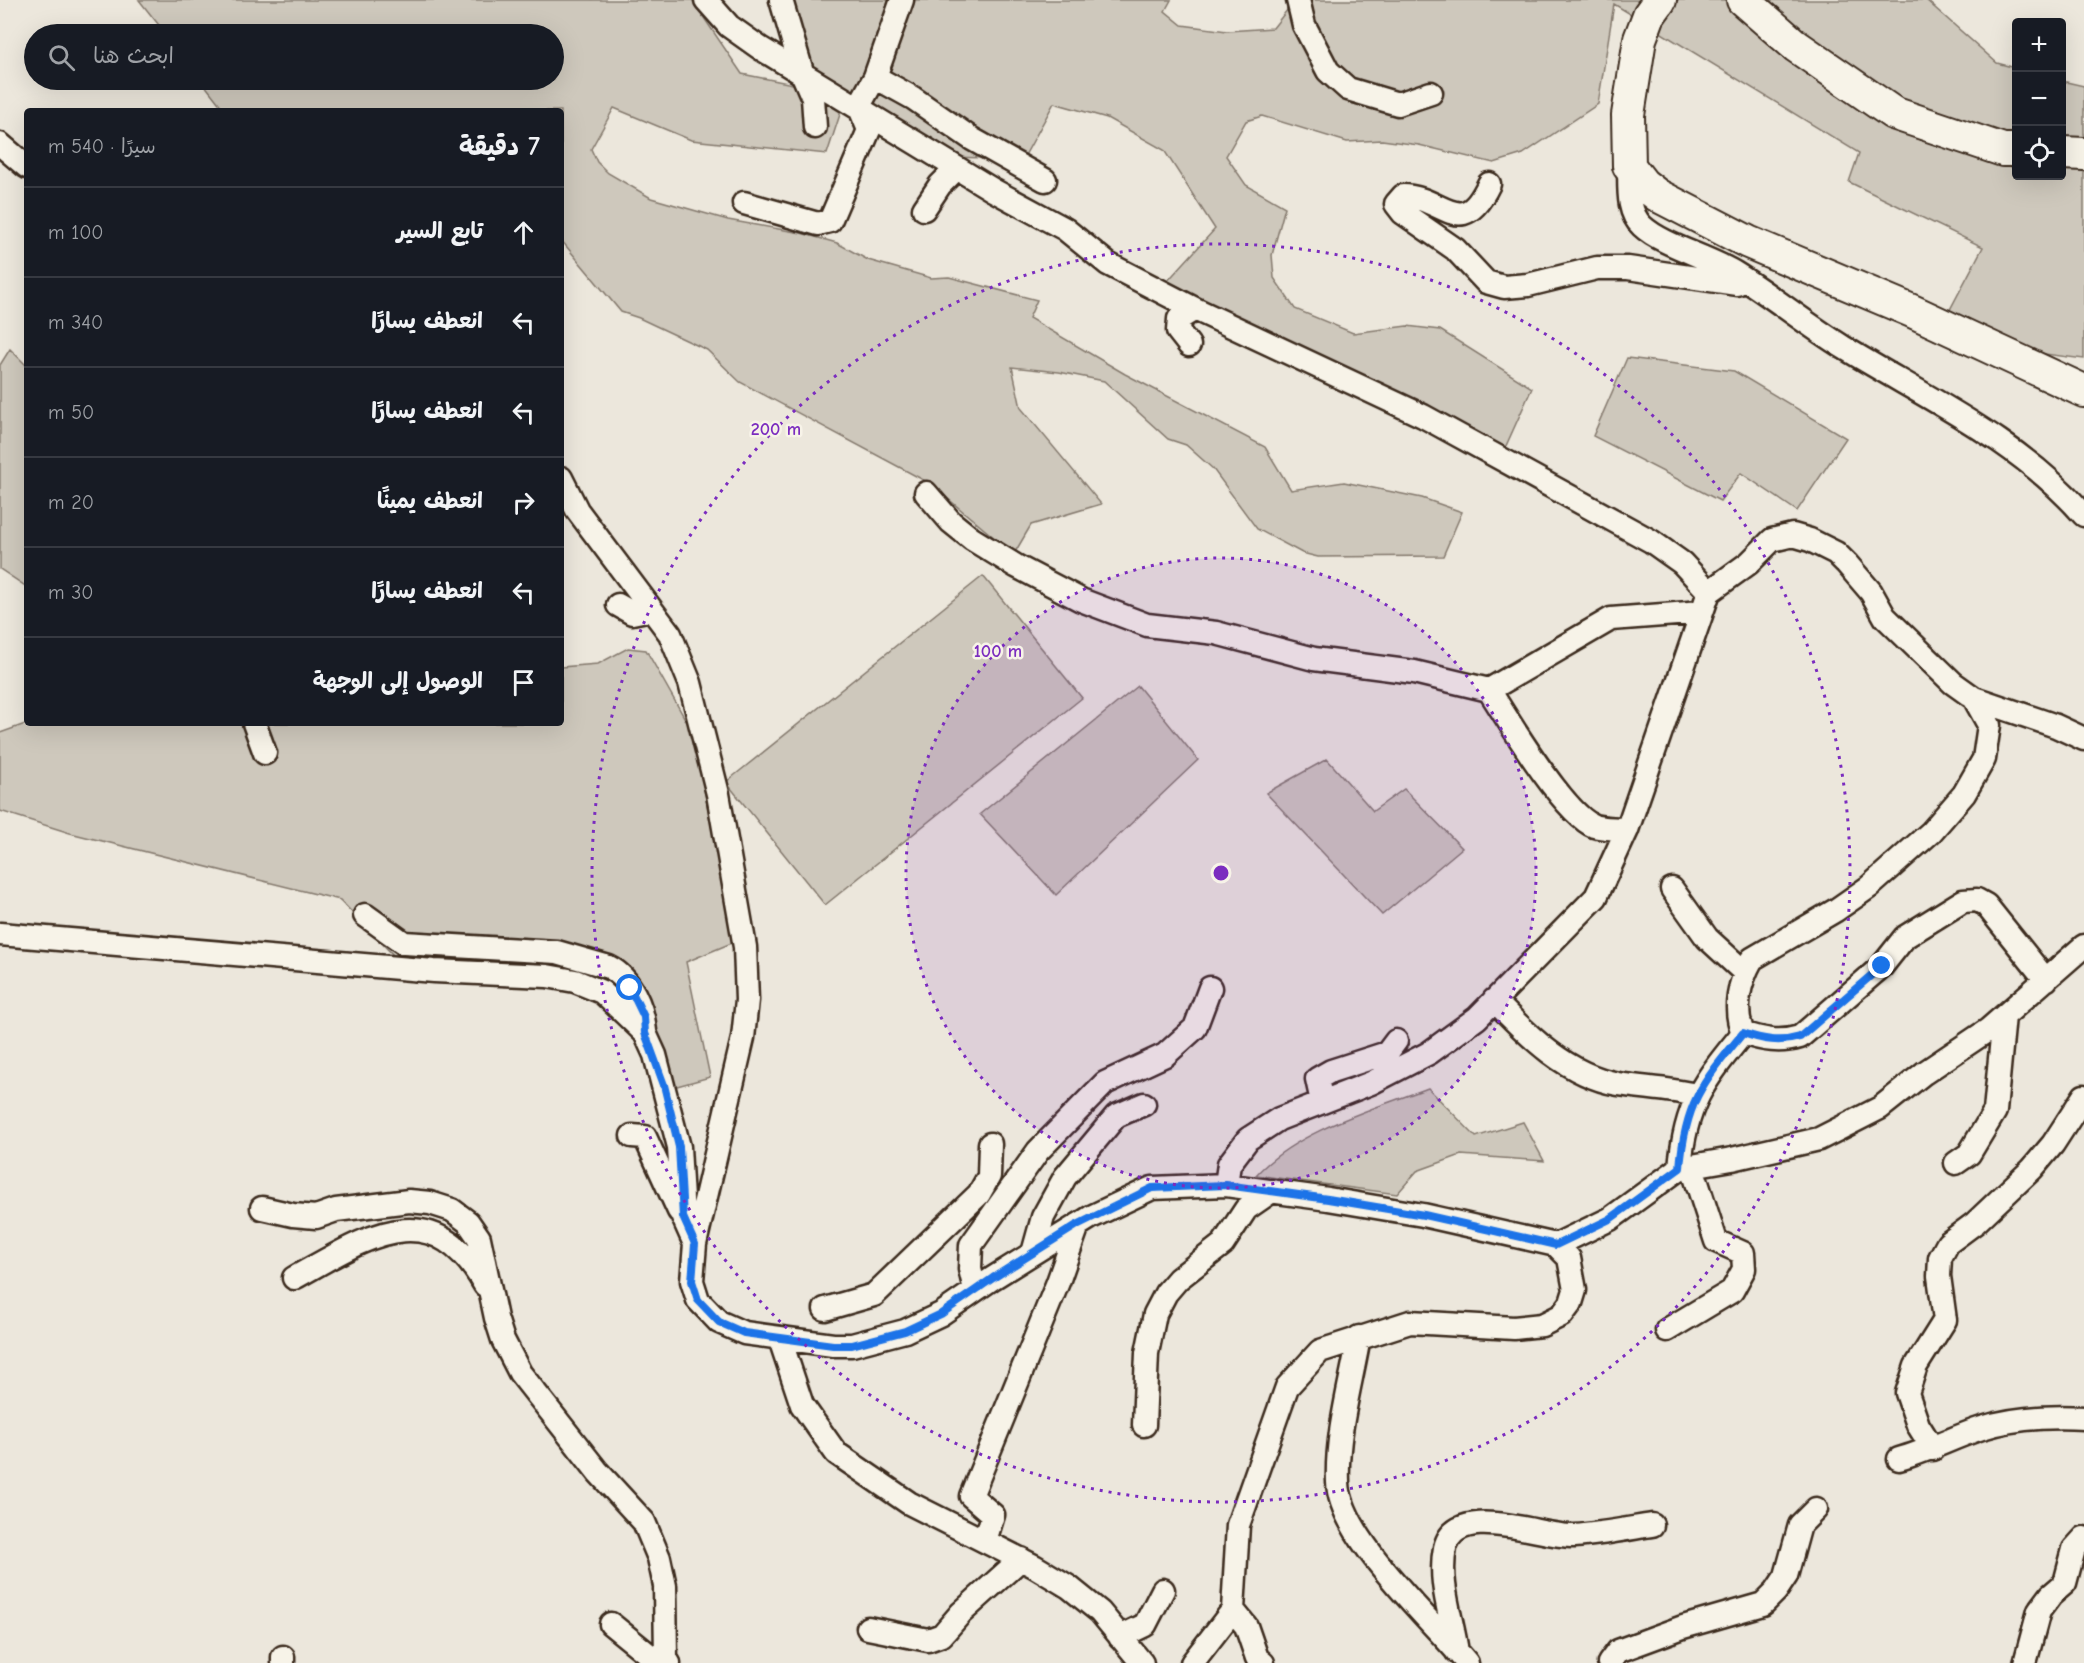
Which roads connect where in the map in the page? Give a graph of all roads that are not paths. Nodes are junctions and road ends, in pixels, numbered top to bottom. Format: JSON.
{"nodes":[{"id":1,"x":706,"y":0,"type":"edge"},
{"id":2,"x":781,"y":0,"type":"edge"},
{"id":3,"x":902,"y":0,"type":"edge"},
{"id":4,"x":1298,"y":0,"type":"edge"},
{"id":5,"x":1660,"y":0,"type":"edge"},
{"id":6,"x":1743,"y":0,"type":"edge"},
{"id":7,"x":803,"y":75,"type":"junction"},
{"id":8,"x":875,"y":77,"type":"junction"},
{"id":9,"x":1431,"y":93,"type":"dead end"},
{"id":10,"x":859,"y":106,"type":"junction"},
{"id":11,"x":815,"y":127,"type":"dead end"},
{"id":12,"x":0,"y":144,"type":"edge"},
{"id":13,"x":2012,"y":150,"type":"edge"},
{"id":14,"x":2066,"y":153,"type":"edge"},
{"id":15,"x":2084,"y":154,"type":"edge"},
{"id":16,"x":24,"y":164,"type":"edge"},
{"id":17,"x":1629,"y":166,"type":"junction"},
{"id":18,"x":957,"y":168,"type":"junction"},
{"id":19,"x":1045,"y":180,"type":"dead end"},
{"id":20,"x":1489,"y":184,"type":"dead end"},
{"id":21,"x":744,"y":203,"type":"dead end"},
{"id":22,"x":924,"y":209,"type":"dead end"},
{"id":23,"x":1746,"y":280,"type":"junction"},
{"id":24,"x":1195,"y":309,"type":"junction"},
{"id":25,"x":1189,"y":345,"type":"dead end"},
{"id":26,"x":2084,"y":391,"type":"edge"},
{"id":27,"x":564,"y":484,"type":"edge"},
{"id":28,"x":926,"y":493,"type":"dead end"},
{"id":29,"x":2084,"y":515,"type":"edge"},
{"id":30,"x":1706,"y":602,"type":"junction"},
{"id":31,"x":618,"y":605,"type":"dead end"},
{"id":32,"x":651,"y":609,"type":"junction"},
{"id":33,"x":1489,"y":690,"type":"junction"},
{"id":34,"x":1974,"y":698,"type":"junction"},
{"id":35,"x":255,"y":726,"type":"edge"},
{"id":36,"x":2084,"y":739,"type":"edge"},
{"id":37,"x":265,"y":753,"type":"dead end"},
{"id":38,"x":1627,"y":830,"type":"junction"},
{"id":39,"x":1672,"y":889,"type":"dead end"},
{"id":40,"x":364,"y":915,"type":"dead end"},
{"id":41,"x":0,"y":934,"type":"edge"},
{"id":42,"x":2084,"y":946,"type":"edge"},
{"id":43,"x":1744,"y":972,"type":"junction"},
{"id":44,"x":2046,"y":980,"type":"junction"},
{"id":45,"x":1210,"y":988,"type":"dead end"},
{"id":46,"x":1494,"y":1000,"type":"junction"},
{"id":47,"x":2004,"y":1016,"type":"junction"},
{"id":48,"x":645,"y":1033,"type":"junction"},
{"id":49,"x":1743,"y":1033,"type":"junction"},
{"id":50,"x":1396,"y":1041,"type":"dead end"},
{"id":51,"x":1696,"y":1095,"type":"junction"},
{"id":52,"x":2084,"y":1096,"type":"edge"},
{"id":53,"x":1322,"y":1102,"type":"junction"},
{"id":54,"x":1144,"y":1104,"type":"dead end"},
{"id":55,"x":632,"y":1136,"type":"dead end"},
{"id":56,"x":990,"y":1144,"type":"dead end"},
{"id":57,"x":1956,"y":1163,"type":"dead end"},
{"id":58,"x":1686,"y":1167,"type":"junction"},
{"id":59,"x":1226,"y":1185,"type":"junction"},
{"id":60,"x":1272,"y":1191,"type":"junction"},
{"id":61,"x":262,"y":1208,"type":"dead end"},
{"id":62,"x":683,"y":1217,"type":"junction"},
{"id":63,"x":1077,"y":1225,"type":"junction"},
{"id":64,"x":695,"y":1244,"type":"junction"},
{"id":65,"x":1556,"y":1245,"type":"junction"},
{"id":66,"x":1033,"y":1253,"type":"junction"},
{"id":67,"x":294,"y":1278,"type":"dead end"},
{"id":68,"x":975,"y":1290,"type":"junction"},
{"id":69,"x":489,"y":1291,"type":"junction"},
{"id":70,"x":825,"y":1309,"type":"dead end"},
{"id":71,"x":1667,"y":1330,"type":"dead end"},
{"id":72,"x":1359,"y":1337,"type":"junction"},
{"id":73,"x":780,"y":1339,"type":"junction"},
{"id":74,"x":2084,"y":1418,"type":"edge"},
{"id":75,"x":1144,"y":1425,"type":"dead end"},
{"id":76,"x":1933,"y":1449,"type":"junction"},
{"id":77,"x":1899,"y":1459,"type":"dead end"},
{"id":78,"x":1816,"y":1509,"type":"dead end"},
{"id":79,"x":1652,"y":1525,"type":"dead end"},
{"id":80,"x":2084,"y":1538,"type":"edge"},
{"id":81,"x":985,"y":1541,"type":"junction"},
{"id":82,"x":1022,"y":1559,"type":"junction"},
{"id":83,"x":1164,"y":1590,"type":"dead end"},
{"id":84,"x":1233,"y":1610,"type":"junction"},
{"id":85,"x":611,"y":1624,"type":"dead end"},
{"id":86,"x":868,"y":1628,"type":"dead end"},
{"id":87,"x":1120,"y":1637,"type":"junction"},
{"id":88,"x":1462,"y":1657,"type":"edge"},
{"id":89,"x":665,"y":1662,"type":"edge"},
{"id":90,"x":1142,"y":1663,"type":"edge"},
{"id":91,"x":1192,"y":1663,"type":"edge"},
{"id":92,"x":1263,"y":1663,"type":"edge"},
{"id":93,"x":1609,"y":1663,"type":"edge"},
{"id":94,"x":2025,"y":1663,"type":"edge"}],
"edges":[{"from":1,"to":7,"type":"street"},
{"from":2,"to":7,"type":"street"},
{"from":3,"to":8,"type":"street"},
{"from":4,"to":9,"type":"street"},
{"from":5,"to":17,"type":"street"},
{"from":6,"to":13,"type":"street"},
{"from":7,"to":10,"type":"street"},
{"from":7,"to":11,"type":"street"},
{"from":8,"to":10,"type":"street"},
{"from":8,"to":19,"type":"street"},
{"from":10,"to":18,"type":"street"},
{"from":10,"to":21,"type":"street"},
{"from":12,"to":16,"type":"street"},
{"from":14,"to":15,"type":"street"},
{"from":17,"to":23,"type":"street"},
{"from":17,"to":26,"type":"street"},
{"from":18,"to":22,"type":"street"},
{"from":18,"to":24,"type":"street"},
{"from":20,"to":23,"type":"street"},
{"from":23,"to":29,"type":"street"},
{"from":24,"to":25,"type":"street"},
{"from":24,"to":30,"type":"street"},
{"from":27,"to":32,"type":"street"},
{"from":28,"to":33,"type":"street"},
{"from":30,"to":33,"type":"street"},
{"from":30,"to":34,"type":"street"},
{"from":30,"to":38,"type":"street"},
{"from":31,"to":32,"type":"street"},
{"from":32,"to":64,"type":"street"},
{"from":33,"to":38,"type":"street"},
{"from":34,"to":36,"type":"street"},
{"from":34,"to":43,"type":"street"},
{"from":35,"to":37,"type":"street"},
{"from":38,"to":46,"type":"street"},
{"from":39,"to":43,"type":"street"},
{"from":40,"to":48,"type":"street"},
{"from":41,"to":48,"type":"street"},
{"from":42,"to":44,"type":"street"},
{"from":43,"to":49,"type":"street"},
{"from":44,"to":47,"type":"street"},
{"from":44,"to":49,"type":"street"},
{"from":45,"to":68,"type":"street"},
{"from":46,"to":51,"type":"street"},
{"from":46,"to":53,"type":"street"},
{"from":47,"to":57,"type":"street"},
{"from":47,"to":58,"type":"street"},
{"from":48,"to":62,"type":"street"},
{"from":49,"to":51,"type":"street"},
{"from":50,"to":53,"type":"street"},
{"from":51,"to":58,"type":"street"},
{"from":52,"to":76,"type":"street"},
{"from":53,"to":59,"type":"street"},
{"from":54,"to":66,"type":"street"},
{"from":55,"to":62,"type":"street"},
{"from":56,"to":70,"type":"street"},
{"from":58,"to":65,"type":"street"},
{"from":58,"to":71,"type":"street"},
{"from":59,"to":60,"type":"street"},
{"from":59,"to":63,"type":"street"},
{"from":60,"to":65,"type":"street"},
{"from":60,"to":75,"type":"street"},
{"from":61,"to":69,"type":"street"},
{"from":62,"to":64,"type":"street"},
{"from":63,"to":66,"type":"street"},
{"from":63,"to":81,"type":"street"},
{"from":64,"to":73,"type":"street"},
{"from":65,"to":72,"type":"street"},
{"from":66,"to":68,"type":"street"},
{"from":67,"to":69,"type":"street"},
{"from":68,"to":73,"type":"street"},
{"from":69,"to":89,"type":"street"},
{"from":72,"to":84,"type":"street"},
{"from":72,"to":88,"type":"street"},
{"from":73,"to":81,"type":"street"},
{"from":74,"to":76,"type":"street"},
{"from":76,"to":77,"type":"street"},
{"from":78,"to":93,"type":"street"},
{"from":79,"to":88,"type":"street"},
{"from":80,"to":94,"type":"street"},
{"from":81,"to":82,"type":"street"},
{"from":82,"to":86,"type":"street"},
{"from":82,"to":87,"type":"street"},
{"from":83,"to":87,"type":"street"},
{"from":84,"to":91,"type":"street"},
{"from":84,"to":92,"type":"street"},
{"from":85,"to":89,"type":"street"},
{"from":87,"to":90,"type":"street"}]}
